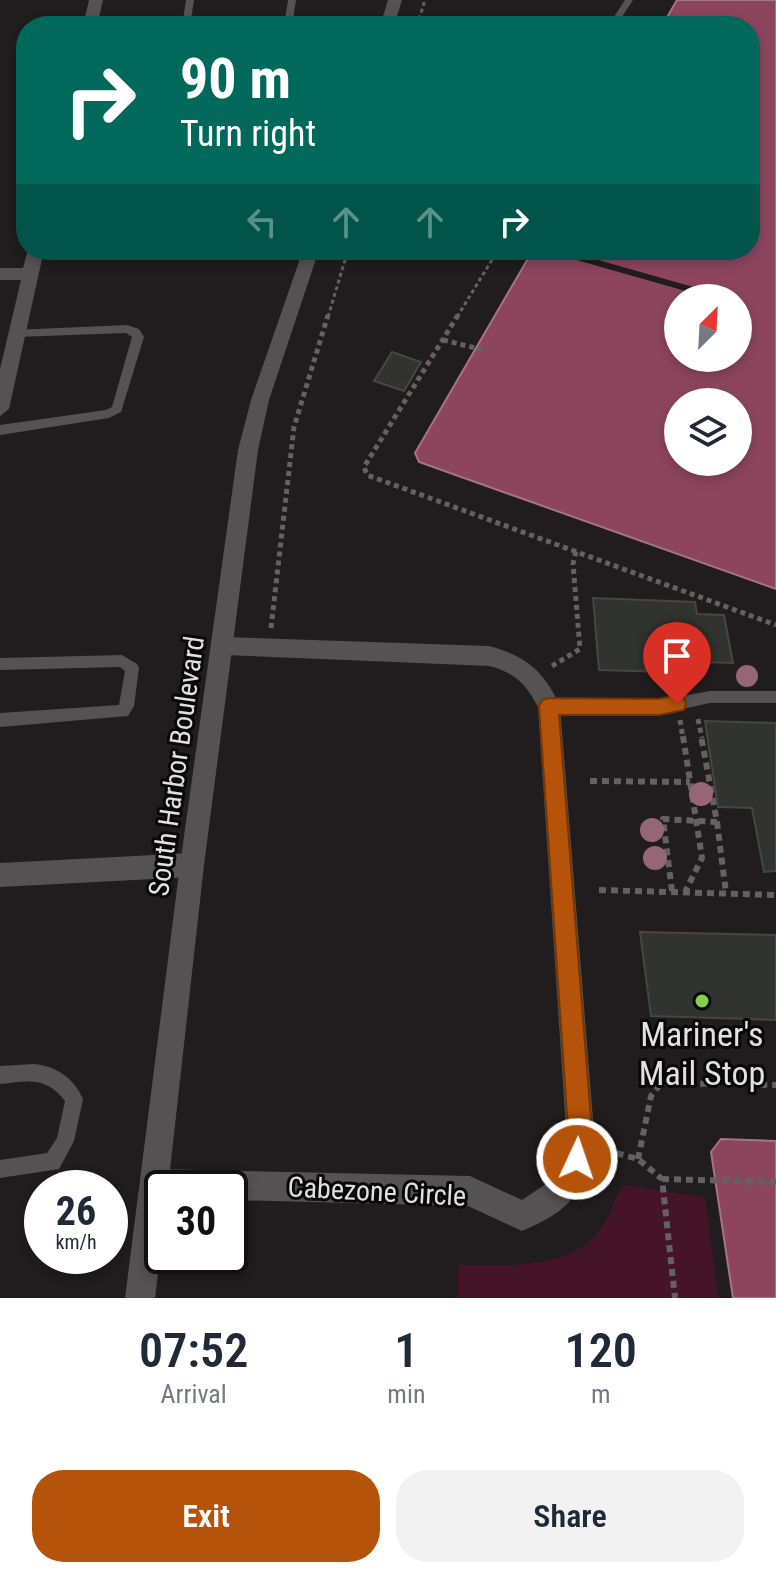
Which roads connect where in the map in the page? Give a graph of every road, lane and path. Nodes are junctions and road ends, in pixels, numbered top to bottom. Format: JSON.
{"nodes":[{"id":1,"x":34,"y":260,"type":"edge"},
{"id":2,"x":308,"y":260,"type":"edge"},
{"id":3,"x":345,"y":260,"type":"edge"},
{"id":4,"x":492,"y":260,"type":"edge"},
{"id":5,"x":0,"y":274,"type":"edge"},
{"id":6,"x":30,"y":274,"type":"junction"},
{"id":7,"x":17,"y":333,"type":"junction"},
{"id":8,"x":443,"y":340,"type":"junction"},
{"id":9,"x":488,"y":351,"type":"dead end"},
{"id":10,"x":0,"y":409,"type":"edge"},
{"id":11,"x":0,"y":430,"type":"edge"},
{"id":12,"x":576,"y":551,"type":"junction"},
{"id":13,"x":776,"y":625,"type":"edge"},
{"id":14,"x":223,"y":646,"type":"junction"},
{"id":15,"x":269,"y":647,"type":"junction"},
{"id":16,"x":0,"y":664,"type":"edge"},
{"id":17,"x":534,"y":677,"type":"junction"},
{"id":18,"x":776,"y":697,"type":"edge"},
{"id":19,"x":694,"y":701,"type":"junction"},
{"id":20,"x":677,"y":704,"type":"junction"},
{"id":21,"x":549,"y":706,"type":"junction"},
{"id":22,"x":0,"y":720,"type":"edge"},
{"id":23,"x":590,"y":781,"type":"dead end"},
{"id":24,"x":690,"y":782,"type":"junction"},
{"id":25,"x":696,"y":821,"type":"junction"},
{"id":26,"x":717,"y":822,"type":"junction"},
{"id":27,"x":192,"y":865,"type":"junction"},
{"id":28,"x":0,"y":875,"type":"edge"},
{"id":29,"x":599,"y":890,"type":"dead end"},
{"id":30,"x":672,"y":891,"type":"junction"},
{"id":31,"x":685,"y":892,"type":"junction"},
{"id":32,"x":726,"y":893,"type":"junction"},
{"id":33,"x":776,"y":895,"type":"edge"},
{"id":34,"x":0,"y":1075,"type":"edge"},
{"id":35,"x":776,"y":1085,"type":"edge"},
{"id":36,"x":581,"y":1144,"type":"junction"},
{"id":37,"x":638,"y":1159,"type":"junction"},
{"id":38,"x":0,"y":1169,"type":"edge"},
{"id":39,"x":157,"y":1170,"type":"edge"},
{"id":40,"x":662,"y":1179,"type":"junction"},
{"id":41,"x":776,"y":1182,"type":"edge"},
{"id":42,"x":248,"y":1186,"type":"edge"},
{"id":43,"x":144,"y":1268,"type":"edge"},
{"id":44,"x":140,"y":1298,"type":"edge"},
{"id":45,"x":675,"y":1298,"type":"edge"}],
"edges":[{"from":1,"to":6,"type":"street"},
{"from":2,"to":14,"type":"street","name":"South Harbor Boulevard"},
{"from":3,"to":15,"type":"path"},
{"from":4,"to":8,"type":"path"},
{"from":5,"to":6,"type":"street"},
{"from":6,"to":7,"type":"street"},
{"from":7,"to":10,"type":"street"},
{"from":7,"to":11,"type":"lane"},
{"from":8,"to":9,"type":"path"},
{"from":8,"to":12,"type":"path"},
{"from":12,"to":13,"type":"path"},
{"from":12,"to":17,"type":"path"},
{"from":14,"to":15,"type":"street"},
{"from":14,"to":27,"type":"street","name":"South Harbor Boulevard"},
{"from":15,"to":17,"type":"street"},
{"from":16,"to":22,"type":"lane"},
{"from":17,"to":21,"type":"street","name":"Cabezone Circle"},
{"from":18,"to":19,"type":"lane"},
{"from":19,"to":20,"type":"lane"},
{"from":19,"to":26,"type":"path"},
{"from":20,"to":21,"type":"lane"},
{"from":20,"to":24,"type":"path"},
{"from":21,"to":36,"type":"street","name":"Cabezone Circle"},
{"from":23,"to":24,"type":"path"},
{"from":24,"to":25,"type":"path"},
{"from":25,"to":26,"type":"path"},
{"from":25,"to":30,"type":"path"},
{"from":25,"to":31,"type":"path"},
{"from":26,"to":32,"type":"path"},
{"from":27,"to":28,"type":"street"},
{"from":27,"to":39,"type":"street","name":"South Harbor Boulevard"},
{"from":29,"to":30,"type":"path"},
{"from":30,"to":31,"type":"path"},
{"from":31,"to":32,"type":"path"},
{"from":32,"to":33,"type":"path"},
{"from":34,"to":38,"type":"lane"},
{"from":35,"to":37,"type":"path"},
{"from":36,"to":37,"type":"path"},
{"from":36,"to":42,"type":"street","name":"Cabezone Circle"},
{"from":37,"to":40,"type":"path"},
{"from":40,"to":41,"type":"path"},
{"from":40,"to":45,"type":"path"},
{"from":43,"to":44,"type":"street","name":"South Harbor Boulevard"}]}
